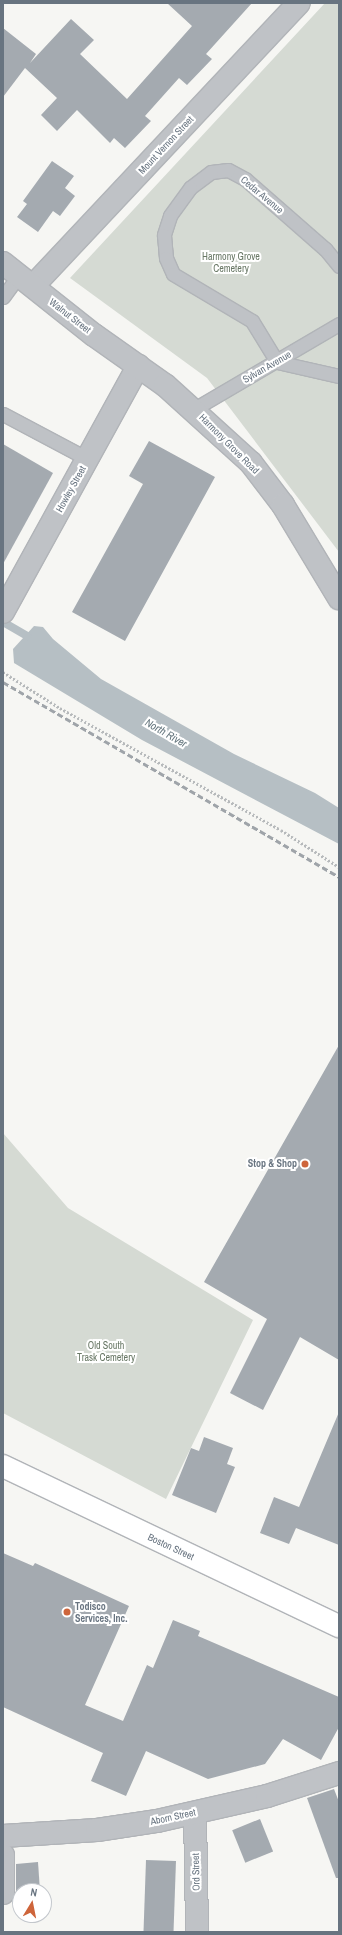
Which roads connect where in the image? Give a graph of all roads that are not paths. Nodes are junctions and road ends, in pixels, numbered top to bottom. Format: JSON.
{"nodes":[{"id":1,"x":299,"y":3,"type":"edge"},
{"id":2,"x":339,"y":266,"type":"edge"},
{"id":3,"x":18,"y":275,"type":"edge"},
{"id":4,"x":3,"y":297,"type":"edge"},
{"id":5,"x":339,"y":324,"type":"edge"},
{"id":6,"x":277,"y":362,"type":"junction"},
{"id":7,"x":138,"y":366,"type":"junction"},
{"id":8,"x":339,"y":376,"type":"edge"},
{"id":9,"x":194,"y":409,"type":"junction"},
{"id":10,"x":3,"y":414,"type":"edge"},
{"id":11,"x":88,"y":459,"type":"junction"},
{"id":12,"x":339,"y":598,"type":"edge"},
{"id":13,"x":5,"y":608,"type":"edge"},
{"id":14,"x":3,"y":1466,"type":"edge"},
{"id":15,"x":339,"y":1626,"type":"edge"},
{"id":16,"x":339,"y":1774,"type":"edge"},
{"id":17,"x":195,"y":1812,"type":"junction"},
{"id":18,"x":3,"y":1836,"type":"edge"},
{"id":19,"x":3,"y":1855,"type":"edge"},
{"id":20,"x":3,"y":1893,"type":"edge"},
{"id":21,"x":197,"y":1932,"type":"edge"}],
"edges":[{"from":1,"to":3,"type":"street","name":"Mount Vernon Street"},
{"from":2,"to":6,"type":"lane","name":"Cedar Avenue"},
{"from":3,"to":4,"type":"lane"},
{"from":3,"to":7,"type":"street","name":"Walnut Street"},
{"from":5,"to":6,"type":"lane","name":"Sylvan Avenue"},
{"from":6,"to":8,"type":"lane"},
{"from":6,"to":9,"type":"lane","name":"Sylvan Avenue"},
{"from":7,"to":9,"type":"street","name":"Harmony Grove Road"},
{"from":7,"to":11,"type":"street","name":"Howley Street"},
{"from":9,"to":12,"type":"street","name":"Harmony Grove Road"},
{"from":10,"to":11,"type":"lane"},
{"from":11,"to":13,"type":"street","name":"Howley Street"},
{"from":14,"to":15,"type":"main road","name":"Boston Street"},
{"from":16,"to":17,"type":"street","name":"Aborn Street"},
{"from":17,"to":18,"type":"street","name":"Aborn Street"},
{"from":17,"to":21,"type":"street","name":"Ord Street"},
{"from":19,"to":20,"type":"street"}]}
